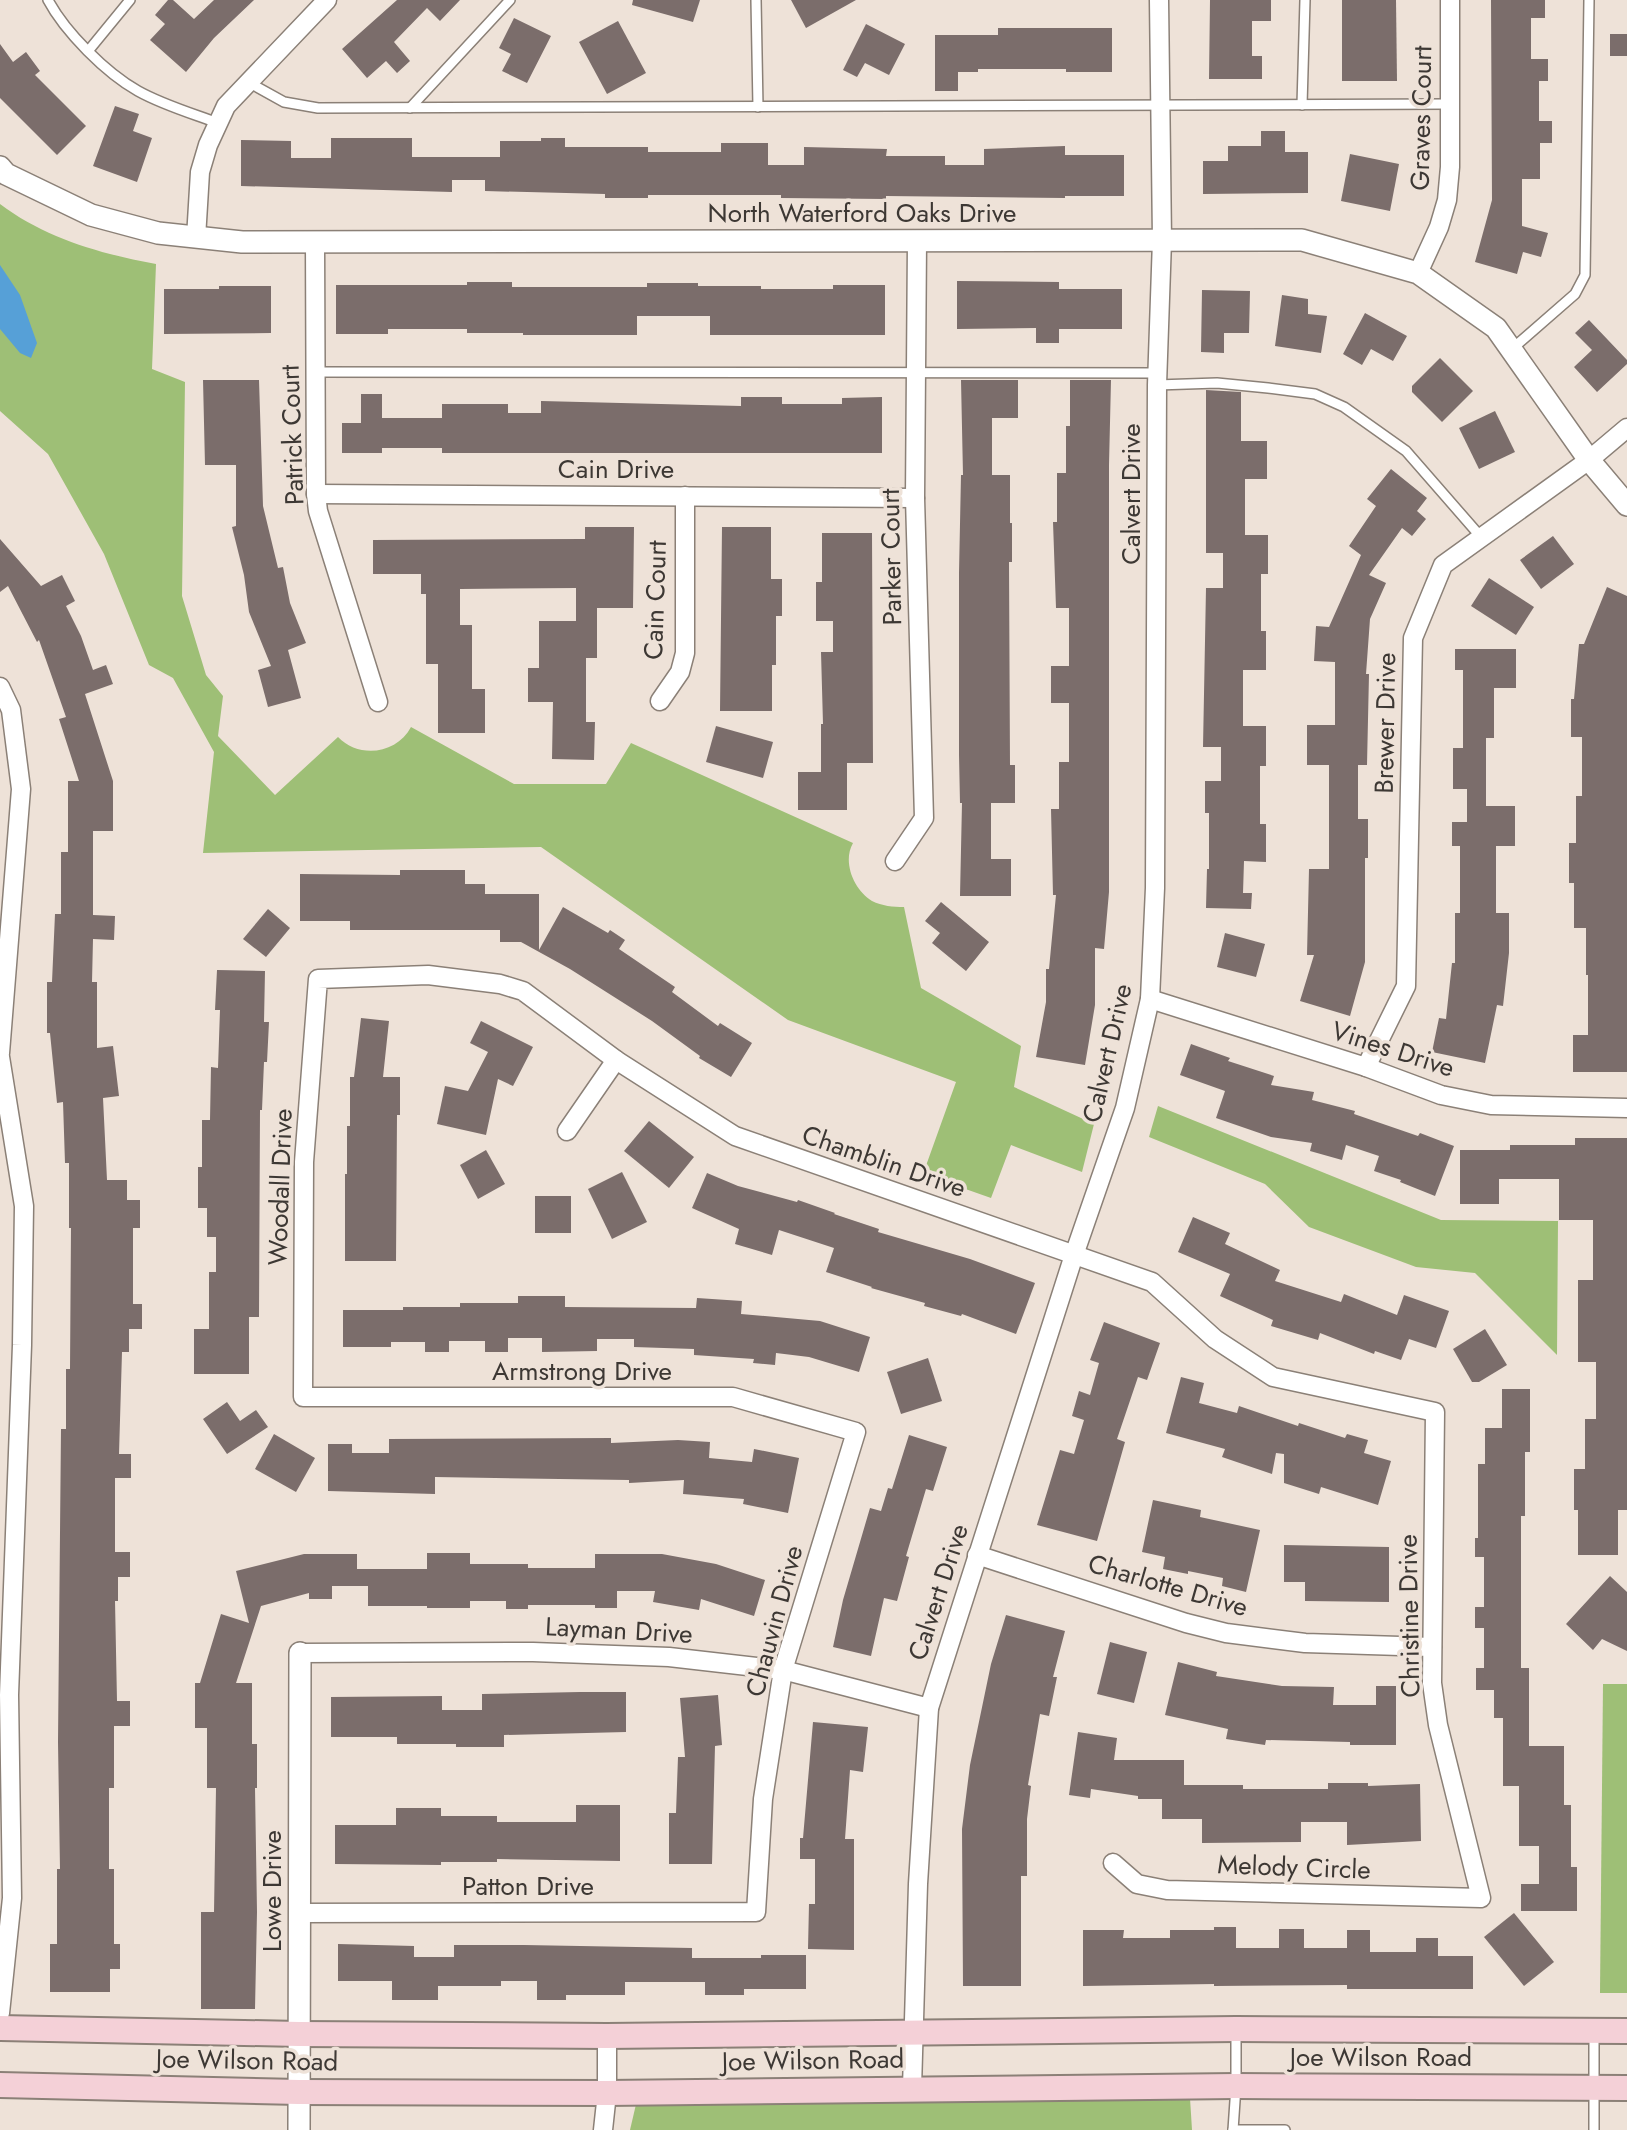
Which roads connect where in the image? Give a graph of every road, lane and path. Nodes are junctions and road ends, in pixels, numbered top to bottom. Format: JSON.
{"nodes":[{"id":1,"x":48,"y":0,"type":"edge"},
{"id":2,"x":130,"y":0,"type":"edge"},
{"id":3,"x":327,"y":0,"type":"edge"},
{"id":4,"x":510,"y":0,"type":"edge"},
{"id":5,"x":756,"y":0,"type":"edge"},
{"id":6,"x":1159,"y":0,"type":"edge"},
{"id":7,"x":1305,"y":0,"type":"edge"},
{"id":8,"x":1450,"y":0,"type":"edge"},
{"id":9,"x":1589,"y":0,"type":"edge"},
{"id":10,"x":89,"y":50,"type":"junction"},
{"id":11,"x":248,"y":82,"type":"junction"},
{"id":12,"x":1450,"y":104,"type":"junction"},
{"id":13,"x":1302,"y":105,"type":"junction"},
{"id":14,"x":1161,"y":106,"type":"junction"},
{"id":15,"x":758,"y":107,"type":"junction"},
{"id":16,"x":410,"y":108,"type":"junction"},
{"id":17,"x":218,"y":123,"type":"junction"},
{"id":18,"x":0,"y":167,"type":"edge"},
{"id":19,"x":196,"y":238,"type":"junction"},
{"id":20,"x":1162,"y":240,"type":"junction"},
{"id":21,"x":917,"y":241,"type":"junction"},
{"id":22,"x":315,"y":242,"type":"junction"},
{"id":23,"x":1418,"y":273,"type":"junction"},
{"id":24,"x":1513,"y":348,"type":"junction"},
{"id":25,"x":315,"y":372,"type":"junction"},
{"id":26,"x":917,"y":373,"type":"junction"},
{"id":27,"x":1158,"y":379,"type":"junction"},
{"id":28,"x":1627,"y":428,"type":"edge"},
{"id":29,"x":1589,"y":460,"type":"junction"},
{"id":30,"x":316,"y":494,"type":"junction"},
{"id":31,"x":685,"y":496,"type":"junction"},
{"id":32,"x":915,"y":498,"type":"junction"},
{"id":33,"x":1627,"y":505,"type":"edge"},
{"id":34,"x":1481,"y":537,"type":"junction"},
{"id":35,"x":0,"y":687,"type":"edge"},
{"id":36,"x":660,"y":701,"type":"dead end"},
{"id":37,"x":378,"y":702,"type":"dead end"},
{"id":38,"x":895,"y":861,"type":"dead end"},
{"id":39,"x":318,"y":979,"type":"joint"},
{"id":40,"x":1150,"y":999,"type":"junction"},
{"id":41,"x":0,"y":1055,"type":"edge"},
{"id":42,"x":616,"y":1060,"type":"junction"},
{"id":43,"x":1366,"y":1067,"type":"junction"},
{"id":44,"x":1627,"y":1108,"type":"edge"},
{"id":45,"x":567,"y":1131,"type":"dead end"},
{"id":46,"x":1074,"y":1255,"type":"junction"},
{"id":47,"x":303,"y":1397,"type":"joint"},
{"id":48,"x":1435,"y":1412,"type":"joint"},
{"id":49,"x":856,"y":1432,"type":"joint"},
{"id":50,"x":977,"y":1555,"type":"junction"},
{"id":51,"x":1432,"y":1647,"type":"junction"},
{"id":52,"x":300,"y":1653,"type":"joint"},
{"id":53,"x":783,"y":1670,"type":"junction"},
{"id":54,"x":5,"y":1695,"type":"edge"},
{"id":55,"x":929,"y":1708,"type":"junction"},
{"id":56,"x":1113,"y":1863,"type":"dead end"},
{"id":57,"x":1481,"y":1898,"type":"joint"},
{"id":58,"x":756,"y":1912,"type":"joint"},
{"id":59,"x":299,"y":1913,"type":"junction"},
{"id":60,"x":0,"y":2013,"type":"edge"},
{"id":61,"x":0,"y":2028,"type":"edge"},
{"id":62,"x":1236,"y":2029,"type":"junction"},
{"id":63,"x":1594,"y":2031,"type":"junction"},
{"id":64,"x":1627,"y":2031,"type":"edge"},
{"id":65,"x":914,"y":2032,"type":"junction"},
{"id":66,"x":299,"y":2034,"type":"junction"},
{"id":67,"x":607,"y":2036,"type":"junction"},
{"id":68,"x":0,"y":2085,"type":"edge"},
{"id":69,"x":1236,"y":2086,"type":"junction"},
{"id":70,"x":912,"y":2088,"type":"junction"},
{"id":71,"x":1594,"y":2088,"type":"junction"},
{"id":72,"x":1627,"y":2088,"type":"edge"},
{"id":73,"x":299,"y":2092,"type":"junction"},
{"id":74,"x":607,"y":2093,"type":"junction"},
{"id":75,"x":299,"y":2130,"type":"edge"},
{"id":76,"x":603,"y":2130,"type":"edge"},
{"id":77,"x":1233,"y":2130,"type":"edge"},
{"id":78,"x":1285,"y":2130,"type":"edge"},
{"id":79,"x":1594,"y":2130,"type":"edge"}],
"edges":[{"from":1,"to":10,"type":"lane"},
{"from":2,"to":10,"type":"lane"},
{"from":3,"to":11,"type":"street"},
{"from":4,"to":16,"type":"lane"},
{"from":5,"to":15,"type":"lane"},
{"from":6,"to":14,"type":"street","name":"Calvert Drive"},
{"from":7,"to":13,"type":"lane"},
{"from":8,"to":12,"type":"street","name":"Graves Court"},
{"from":9,"to":24,"type":"lane"},
{"from":10,"to":17,"type":"lane"},
{"from":11,"to":16,"type":"lane"},
{"from":11,"to":17,"type":"street"},
{"from":12,"to":13,"type":"lane"},
{"from":12,"to":23,"type":"street","name":"Graves Court"},
{"from":13,"to":14,"type":"lane"},
{"from":14,"to":15,"type":"lane"},
{"from":14,"to":20,"type":"street","name":"Calvert Drive"},
{"from":15,"to":16,"type":"lane"},
{"from":17,"to":19,"type":"street"},
{"from":18,"to":19,"type":"street","name":"North Waterford Oaks Drive"},
{"from":19,"to":22,"type":"street","name":"North Waterford Oaks Drive"},
{"from":20,"to":21,"type":"street","name":"North Waterford Oaks Drive"},
{"from":20,"to":23,"type":"street","name":"North Waterford Oaks Drive"},
{"from":20,"to":27,"type":"street","name":"Calvert Drive"},
{"from":21,"to":22,"type":"street","name":"North Waterford Oaks Drive"},
{"from":21,"to":26,"type":"street","name":"Parker Court"},
{"from":22,"to":25,"type":"street","name":"Patrick Court"},
{"from":23,"to":24,"type":"street","name":"North Waterford Oaks Drive"},
{"from":24,"to":29,"type":"street","name":"North Waterford Oaks Drive"},
{"from":25,"to":26,"type":"lane"},
{"from":25,"to":30,"type":"street","name":"Patrick Court"},
{"from":26,"to":27,"type":"lane"},
{"from":26,"to":32,"type":"street","name":"Parker Court"},
{"from":27,"to":34,"type":"lane"},
{"from":27,"to":40,"type":"street","name":"Calvert Drive"},
{"from":28,"to":29,"type":"street","name":"Brewer Drive"},
{"from":29,"to":33,"type":"street","name":"North Waterford Oaks Drive"},
{"from":29,"to":34,"type":"street","name":"Brewer Drive"},
{"from":30,"to":31,"type":"street","name":"Cain Drive"},
{"from":30,"to":37,"type":"street","name":"Patrick Court"},
{"from":31,"to":32,"type":"street","name":"Cain Drive"},
{"from":31,"to":36,"type":"street","name":"Cain Court"},
{"from":32,"to":38,"type":"street","name":"Parker Court"},
{"from":34,"to":43,"type":"street","name":"Brewer Drive"},
{"from":35,"to":41,"type":"street"},
{"from":39,"to":42,"type":"street","name":"Chamblin Drive"},
{"from":39,"to":47,"type":"street","name":"Woodall Drive"},
{"from":40,"to":43,"type":"street","name":"Vines Drive"},
{"from":40,"to":46,"type":"street","name":"Calvert Drive"},
{"from":41,"to":54,"type":"street"},
{"from":42,"to":45,"type":"street"},
{"from":42,"to":46,"type":"street","name":"Chamblin Drive"},
{"from":43,"to":44,"type":"street","name":"Vines Drive"},
{"from":46,"to":48,"type":"street","name":"Chamblin Drive"},
{"from":46,"to":50,"type":"street","name":"Calvert Drive"},
{"from":47,"to":49,"type":"street","name":"Armstrong Drive"},
{"from":48,"to":51,"type":"street","name":"Christine Drive"},
{"from":49,"to":53,"type":"street","name":"Chauvin Drive"},
{"from":50,"to":51,"type":"street","name":"Charlotte Drive"},
{"from":50,"to":55,"type":"street","name":"Calvert Drive"},
{"from":51,"to":57,"type":"street","name":"Christine Drive"},
{"from":52,"to":53,"type":"street","name":"Layman Drive"},
{"from":52,"to":59,"type":"street","name":"Lowe Drive"},
{"from":53,"to":55,"type":"street","name":"Layman Drive"},
{"from":53,"to":58,"type":"street","name":"Chauvin Drive"},
{"from":54,"to":60,"type":"street"},
{"from":55,"to":65,"type":"street","name":"Calvert Drive"},
{"from":56,"to":57,"type":"street","name":"Melody Circle"},
{"from":58,"to":59,"type":"street","name":"Patton Drive"},
{"from":59,"to":66,"type":"street","name":"Lowe Drive"},
{"from":61,"to":66,"type":"main road","name":"Joe Wilson Road"},
{"from":62,"to":63,"type":"main road","name":"Joe Wilson Road"},
{"from":62,"to":65,"type":"main road","name":"Joe Wilson Road"},
{"from":62,"to":69,"type":"lane"},
{"from":63,"to":64,"type":"main road","name":"Joe Wilson Road"},
{"from":63,"to":71,"type":"lane"},
{"from":65,"to":67,"type":"main road","name":"Joe Wilson Road"},
{"from":65,"to":70,"type":"street","name":"Calvert Drive"},
{"from":66,"to":67,"type":"main road","name":"Joe Wilson Road"},
{"from":66,"to":73,"type":"street","name":"Lowe Drive"},
{"from":67,"to":74,"type":"street"},
{"from":68,"to":73,"type":"main road","name":"Joe Wilson Road"},
{"from":69,"to":70,"type":"main road","name":"Joe Wilson Road"},
{"from":69,"to":71,"type":"main road","name":"Joe Wilson Road"},
{"from":69,"to":77,"type":"lane"},
{"from":70,"to":74,"type":"main road","name":"Joe Wilson Road"},
{"from":71,"to":72,"type":"main road","name":"Joe Wilson Road"},
{"from":71,"to":79,"type":"lane"},
{"from":73,"to":74,"type":"main road","name":"Joe Wilson Road"},
{"from":73,"to":75,"type":"street","name":"Lowe Drive"},
{"from":74,"to":76,"type":"street"},
{"from":77,"to":78,"type":"lane"}]}
